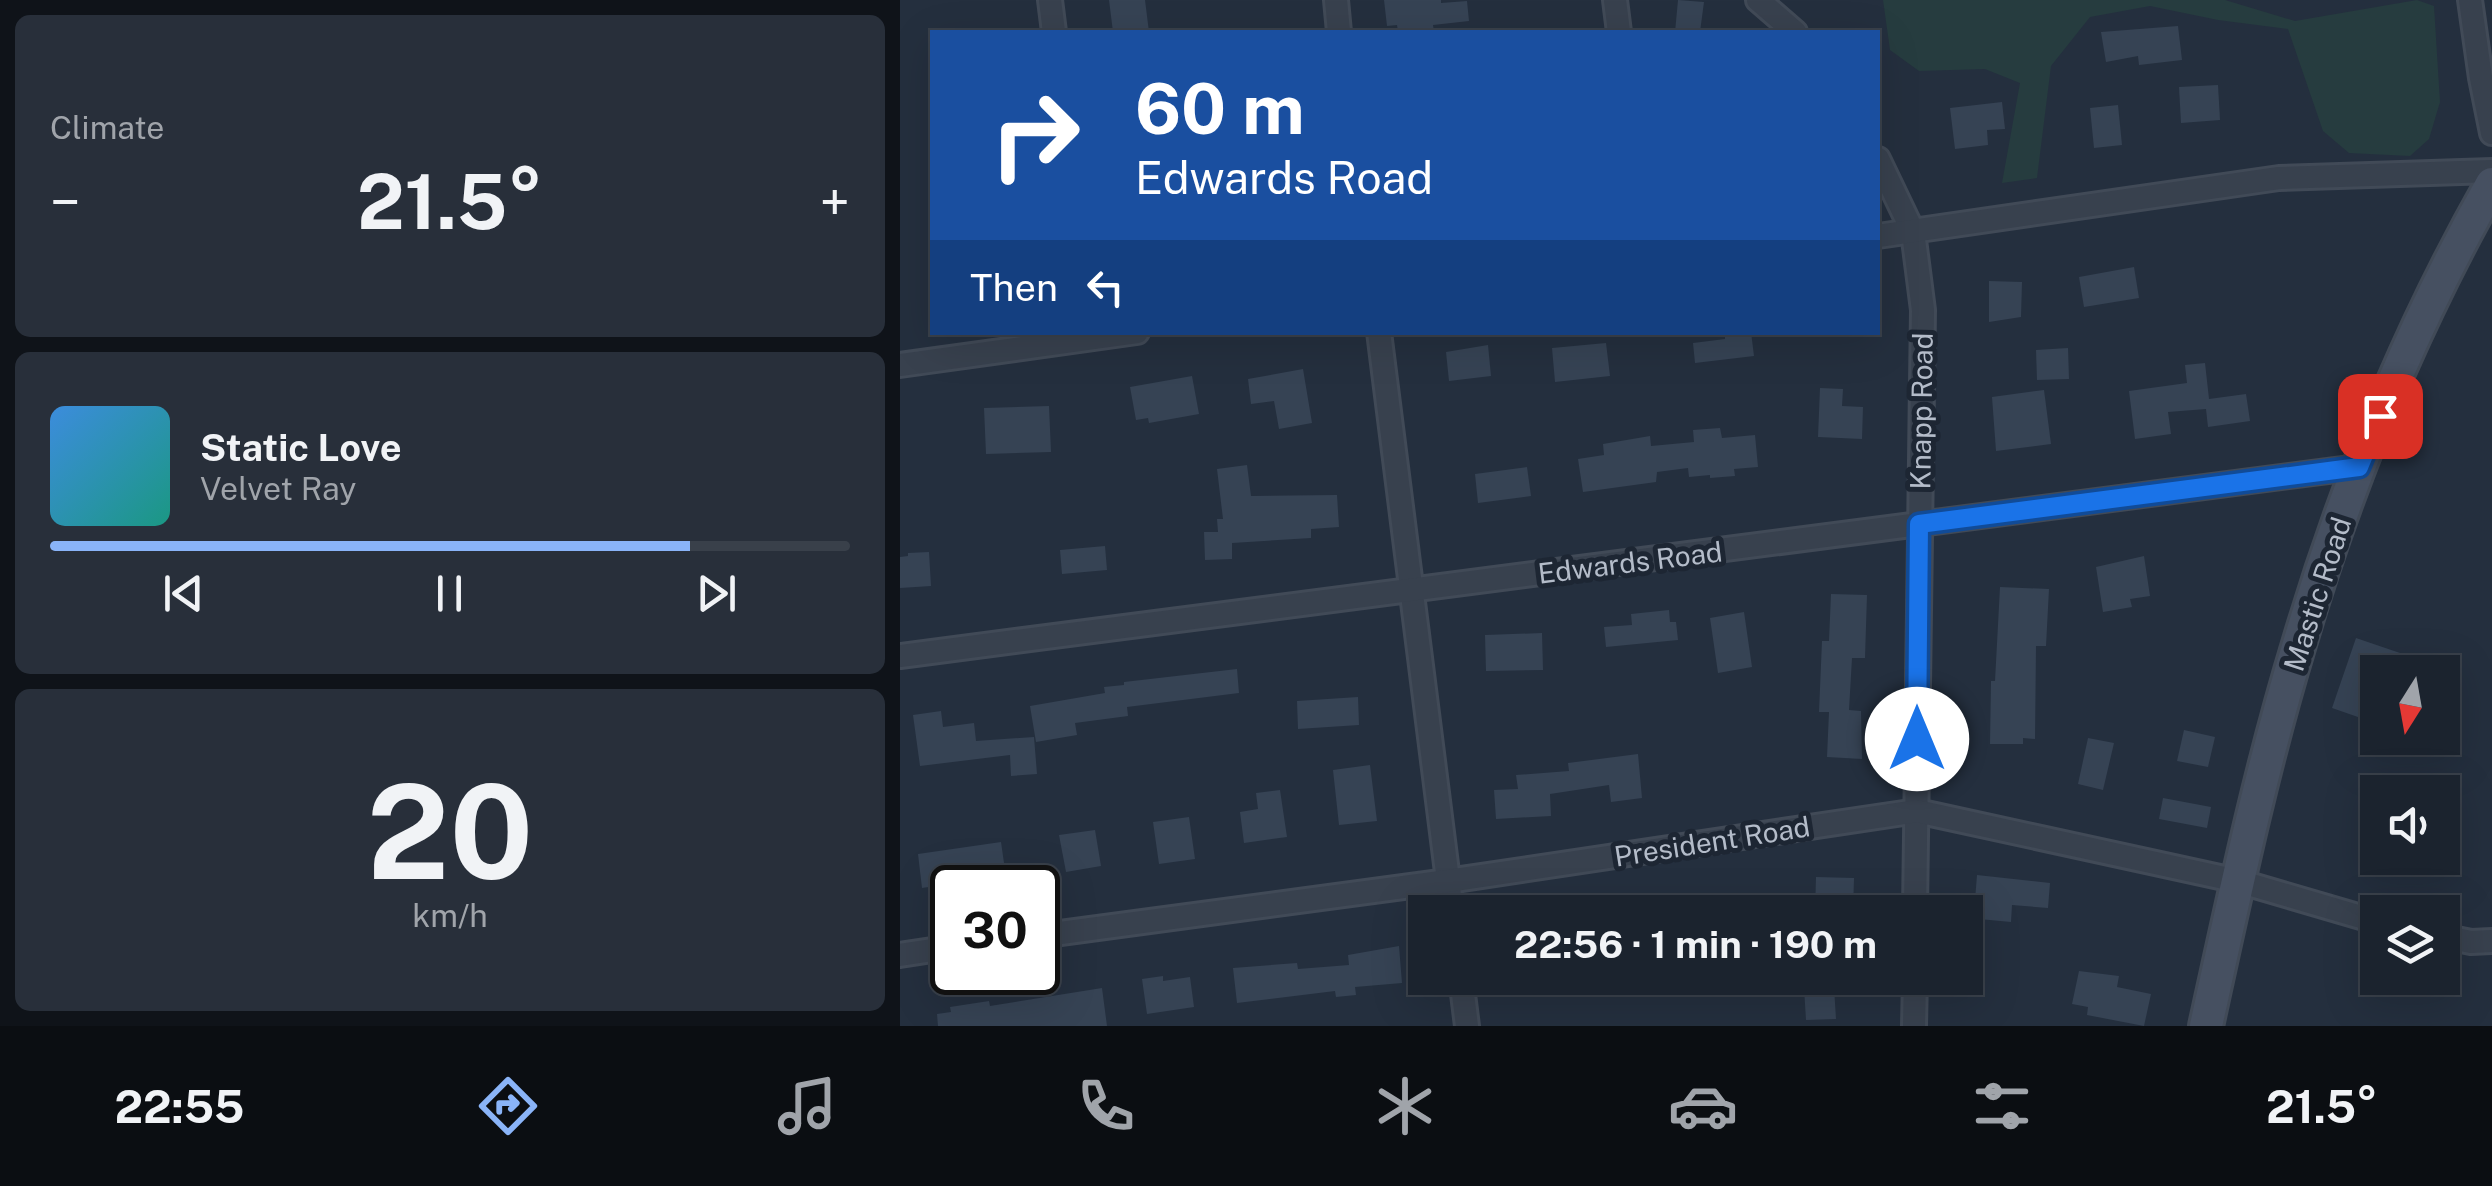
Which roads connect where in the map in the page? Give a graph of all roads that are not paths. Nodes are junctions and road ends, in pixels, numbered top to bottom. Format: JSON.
{"nodes":[{"id":1,"x":1050,"y":0,"type":"edge"},
{"id":2,"x":1336,"y":0,"type":"edge"},
{"id":3,"x":1615,"y":0,"type":"edge"},
{"id":4,"x":1758,"y":0,"type":"edge"},
{"id":5,"x":2470,"y":0,"type":"edge"},
{"id":6,"x":1054,"y":30,"type":"edge"},
{"id":7,"x":1339,"y":30,"type":"edge"},
{"id":8,"x":1619,"y":30,"type":"edge"},
{"id":9,"x":1793,"y":30,"type":"edge"},
{"id":10,"x":2492,"y":52,"type":"edge"},
{"id":11,"x":2480,"y":78,"type":"junction"},
{"id":12,"x":2492,"y":133,"type":"edge"},
{"id":13,"x":1880,"y":164,"type":"edge"},
{"id":14,"x":2492,"y":171,"type":"edge"},
{"id":15,"x":2492,"y":184,"type":"edge"},
{"id":16,"x":1913,"y":232,"type":"junction"},
{"id":17,"x":1880,"y":236,"type":"edge"},
{"id":18,"x":1090,"y":335,"type":"edge"},
{"id":19,"x":1379,"y":335,"type":"edge"},
{"id":20,"x":900,"y":365,"type":"edge"},
{"id":21,"x":2359,"y":467,"type":"junction"},
{"id":22,"x":1919,"y":524,"type":"junction"},
{"id":23,"x":1410,"y":591,"type":"junction"},
{"id":24,"x":900,"y":656,"type":"edge"},
{"id":25,"x":1916,"y":811,"type":"junction"},
{"id":26,"x":1448,"y":881,"type":"junction"},
{"id":27,"x":2238,"y":882,"type":"junction"},
{"id":28,"x":1450,"y":895,"type":"edge"},
{"id":29,"x":1915,"y":895,"type":"edge"},
{"id":30,"x":2360,"y":917,"type":"edge"},
{"id":31,"x":1060,"y":933,"type":"edge"},
{"id":32,"x":2460,"y":940,"type":"edge"},
{"id":33,"x":2492,"y":941,"type":"edge"},
{"id":34,"x":930,"y":951,"type":"edge"},
{"id":35,"x":900,"y":954,"type":"edge"},
{"id":36,"x":1463,"y":995,"type":"edge"},
{"id":37,"x":1914,"y":995,"type":"edge"},
{"id":38,"x":1467,"y":1026,"type":"edge"},
{"id":39,"x":1914,"y":1026,"type":"edge"},
{"id":40,"x":2206,"y":1026,"type":"edge"}],
"edges":[{"from":1,"to":6,"type":"street"},
{"from":2,"to":7,"type":"street"},
{"from":3,"to":8,"type":"street"},
{"from":4,"to":9,"type":"street"},
{"from":5,"to":11,"type":"street"},
{"from":10,"to":11,"type":"street"},
{"from":11,"to":12,"type":"street"},
{"from":13,"to":16,"type":"street","name":"Knapp Road"},
{"from":14,"to":16,"type":"street"},
{"from":15,"to":21,"type":"main road","name":"Mastic Road"},
{"from":16,"to":17,"type":"street"},
{"from":16,"to":22,"type":"street","name":"Knapp Road"},
{"from":18,"to":20,"type":"street"},
{"from":19,"to":23,"type":"street"},
{"from":21,"to":22,"type":"street","name":"Edwards Road"},
{"from":21,"to":27,"type":"main road","name":"Mastic Road"},
{"from":22,"to":23,"type":"street","name":"Edwards Road"},
{"from":22,"to":25,"type":"street","name":"Knapp Road"},
{"from":23,"to":24,"type":"street","name":"Edwards Road"},
{"from":23,"to":26,"type":"street"},
{"from":25,"to":26,"type":"street","name":"President Road"},
{"from":25,"to":27,"type":"street","name":"President Road"},
{"from":25,"to":29,"type":"street","name":"Knapp Road"},
{"from":26,"to":28,"type":"street"},
{"from":26,"to":31,"type":"street","name":"President Road"},
{"from":27,"to":30,"type":"street","name":"President Road"},
{"from":27,"to":40,"type":"main road","name":"Mastic Road"},
{"from":32,"to":33,"type":"street"},
{"from":34,"to":35,"type":"street"},
{"from":36,"to":38,"type":"street"},
{"from":37,"to":39,"type":"street"}]}
